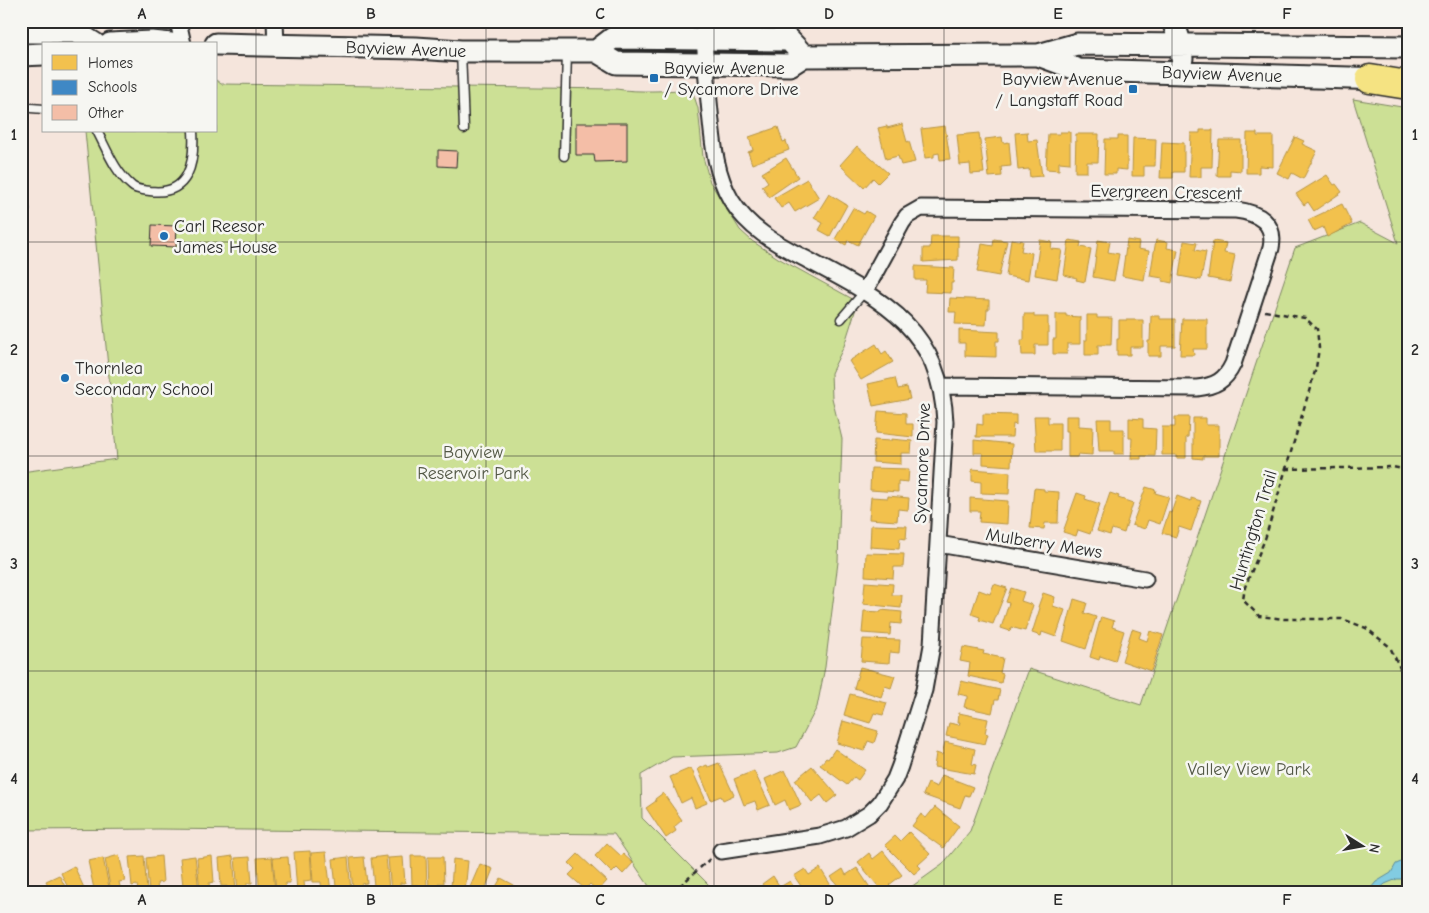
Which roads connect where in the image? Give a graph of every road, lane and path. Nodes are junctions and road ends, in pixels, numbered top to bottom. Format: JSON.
{"nodes":[{"id":1,"x":178,"y":21,"type":"edge"},
{"id":2,"x":274,"y":21,"type":"edge"},
{"id":3,"x":1173,"y":21,"type":"edge"},
{"id":4,"x":1190,"y":21,"type":"edge"},
{"id":5,"x":21,"y":32,"type":"edge"},
{"id":6,"x":92,"y":42,"type":"edge"},
{"id":7,"x":183,"y":42,"type":"edge"},
{"id":8,"x":218,"y":44,"type":"edge"},
{"id":9,"x":705,"y":44,"type":"edge"},
{"id":10,"x":1181,"y":45,"type":"junction"},
{"id":11,"x":276,"y":46,"type":"junction"},
{"id":12,"x":1408,"y":47,"type":"edge"},
{"id":13,"x":461,"y":51,"type":"junction"},
{"id":14,"x":567,"y":51,"type":"junction"},
{"id":15,"x":42,"y":54,"type":"edge"},
{"id":16,"x":21,"y":55,"type":"edge"},
{"id":17,"x":1038,"y":55,"type":"junction"},
{"id":18,"x":1183,"y":74,"type":"junction"},
{"id":19,"x":1408,"y":78,"type":"edge"},
{"id":20,"x":1370,"y":79,"type":"junction"},
{"id":21,"x":1408,"y":85,"type":"edge"},
{"id":22,"x":31,"y":108,"type":"dead end"},
{"id":23,"x":42,"y":109,"type":"edge"},
{"id":24,"x":464,"y":129,"type":"dead end"},
{"id":25,"x":98,"y":132,"type":"edge"},
{"id":26,"x":193,"y":132,"type":"edge"},
{"id":27,"x":564,"y":156,"type":"dead end"},
{"id":28,"x":865,"y":291,"type":"junction"},
{"id":29,"x":1252,"y":308,"type":"junction"},
{"id":30,"x":842,"y":318,"type":"dead end"},
{"id":31,"x":941,"y":386,"type":"junction"},
{"id":32,"x":1286,"y":469,"type":"junction"},
{"id":33,"x":1408,"y":470,"type":"edge"},
{"id":34,"x":938,"y":544,"type":"junction"},
{"id":35,"x":1145,"y":579,"type":"dead end"},
{"id":36,"x":1408,"y":694,"type":"edge"},
{"id":37,"x":721,"y":851,"type":"joint"},
{"id":38,"x":673,"y":892,"type":"edge"}],
"edges":[{"from":1,"to":7,"type":"street"},
{"from":2,"to":11,"type":"street"},
{"from":3,"to":10,"type":"main road"},
{"from":4,"to":10,"type":"main road"},
{"from":5,"to":6,"type":"main road"},
{"from":8,"to":11,"type":"main road","name":"Bayview Avenue"},
{"from":9,"to":14,"type":"main road","name":"Bayview Avenue"},
{"from":9,"to":17,"type":"main road","name":"Bayview Avenue"},
{"from":9,"to":28,"type":"street","name":"Sycamore Drive"},
{"from":10,"to":12,"type":"main road","name":"Bayview Avenue"},
{"from":10,"to":17,"type":"main road","name":"Bayview Avenue"},
{"from":10,"to":18,"type":"main road"},
{"from":11,"to":13,"type":"main road","name":"Bayview Avenue"},
{"from":13,"to":14,"type":"main road","name":"Bayview Avenue"},
{"from":13,"to":24,"type":"lane"},
{"from":14,"to":27,"type":"lane"},
{"from":15,"to":16,"type":"main road"},
{"from":17,"to":18,"type":"main road","name":"Bayview Avenue"},
{"from":18,"to":20,"type":"main road","name":"Bayview Avenue"},
{"from":19,"to":20,"type":"main road","name":"Bayview Avenue"},
{"from":20,"to":21,"type":"highway"},
{"from":22,"to":23,"type":"lane"},
{"from":25,"to":26,"type":"lane"},
{"from":28,"to":29,"type":"street","name":"Evergreen Crescent"},
{"from":28,"to":30,"type":"lane"},
{"from":28,"to":31,"type":"street","name":"Sycamore Drive"},
{"from":29,"to":31,"type":"street","name":"Evergreen Crescent"},
{"from":29,"to":32,"type":"path","name":"Huntington Trail"},
{"from":31,"to":34,"type":"street","name":"Sycamore Drive"},
{"from":32,"to":33,"type":"path"},
{"from":32,"to":36,"type":"path","name":"Huntington Trail"},
{"from":34,"to":35,"type":"street","name":"Mulberry Mews"},
{"from":34,"to":37,"type":"street","name":"Sycamore Drive"},
{"from":37,"to":38,"type":"path"}]}
